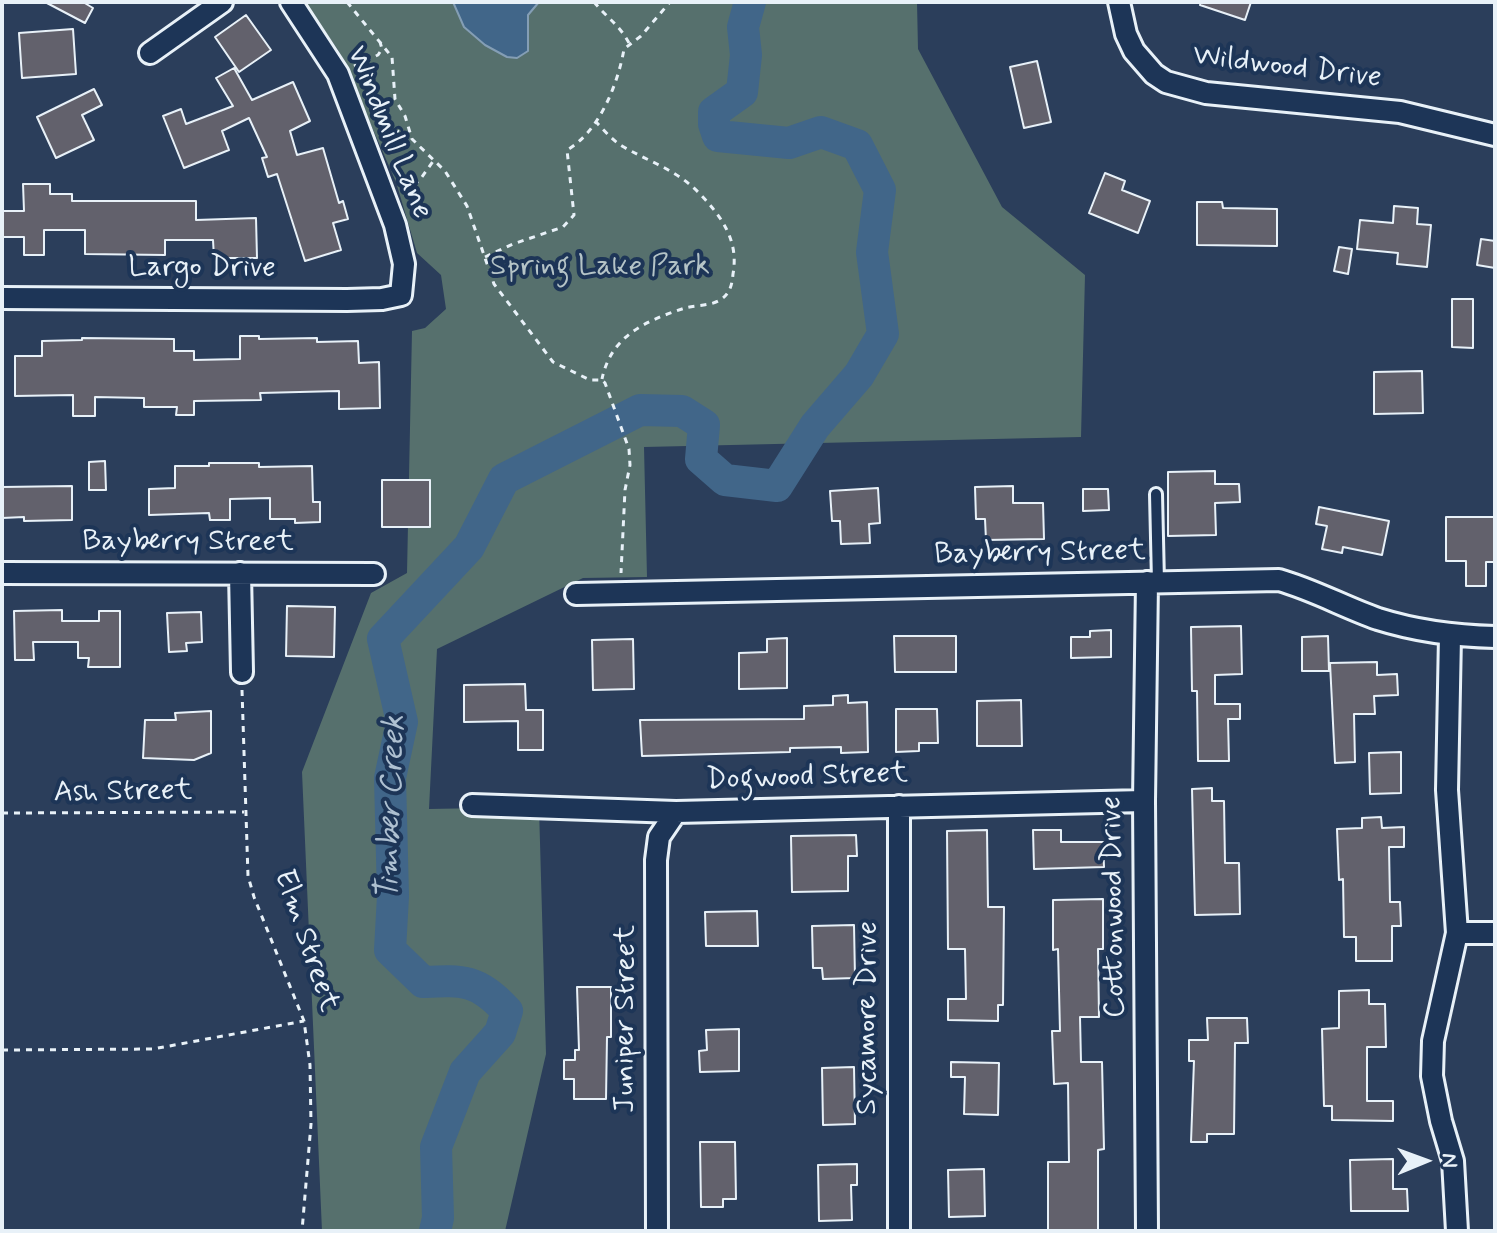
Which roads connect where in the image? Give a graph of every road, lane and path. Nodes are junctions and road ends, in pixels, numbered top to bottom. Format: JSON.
{"nodes":[{"id":1,"x":222,"y":2,"type":"edge"},
{"id":2,"x":291,"y":2,"type":"edge"},
{"id":3,"x":347,"y":2,"type":"edge"},
{"id":4,"x":594,"y":2,"type":"edge"},
{"id":5,"x":670,"y":2,"type":"edge"},
{"id":6,"x":1119,"y":2,"type":"edge"},
{"id":7,"x":379,"y":38,"type":"junction"},
{"id":8,"x":630,"y":45,"type":"junction"},
{"id":9,"x":150,"y":53,"type":"dead end"},
{"id":10,"x":338,"y":74,"type":"junction"},
{"id":11,"x":595,"y":121,"type":"junction"},
{"id":12,"x":1495,"y":135,"type":"edge"},
{"id":13,"x":434,"y":160,"type":"junction"},
{"id":14,"x":387,"y":203,"type":"junction"},
{"id":15,"x":485,"y":257,"type":"junction"},
{"id":16,"x":401,"y":295,"type":"joint"},
{"id":17,"x":2,"y":298,"type":"edge"},
{"id":18,"x":602,"y":380,"type":"junction"},
{"id":19,"x":1156,"y":494,"type":"dead end"},
{"id":20,"x":2,"y":573,"type":"edge"},
{"id":21,"x":240,"y":573,"type":"junction"},
{"id":22,"x":374,"y":574,"type":"dead end"},
{"id":23,"x":1152,"y":582,"type":"junction"},
{"id":24,"x":621,"y":593,"type":"junction"},
{"id":25,"x":576,"y":594,"type":"dead end"},
{"id":26,"x":1450,"y":636,"type":"junction"},
{"id":27,"x":1495,"y":637,"type":"edge"},
{"id":28,"x":242,"y":672,"type":"joint"},
{"id":29,"x":1144,"y":801,"type":"junction"},
{"id":30,"x":472,"y":805,"type":"dead end"},
{"id":31,"x":899,"y":806,"type":"junction"},
{"id":32,"x":244,"y":812,"type":"junction"},
{"id":33,"x":676,"y":812,"type":"junction"},
{"id":34,"x":2,"y":813,"type":"edge"},
{"id":35,"x":1457,"y":933,"type":"junction"},
{"id":36,"x":1495,"y":933,"type":"edge"},
{"id":37,"x":304,"y":1021,"type":"junction"},
{"id":38,"x":2,"y":1050,"type":"edge"},
{"id":39,"x":302,"y":1231,"type":"edge"},
{"id":40,"x":657,"y":1231,"type":"edge"},
{"id":41,"x":899,"y":1231,"type":"edge"},
{"id":42,"x":1147,"y":1231,"type":"edge"},
{"id":43,"x":1457,"y":1231,"type":"edge"}],
"edges":[{"from":1,"to":9,"type":"street"},
{"from":2,"to":10,"type":"street","name":"Windmill Lane"},
{"from":3,"to":7,"type":"path"},
{"from":4,"to":8,"type":"path"},
{"from":5,"to":8,"type":"path"},
{"from":6,"to":12,"type":"street","name":"Wildwood Drive"},
{"from":7,"to":10,"type":"path"},
{"from":7,"to":13,"type":"path"},
{"from":8,"to":11,"type":"path"},
{"from":10,"to":14,"type":"street","name":"Windmill Lane"},
{"from":11,"to":15,"type":"path"},
{"from":11,"to":18,"type":"path"},
{"from":13,"to":14,"type":"path"},
{"from":13,"to":15,"type":"path"},
{"from":14,"to":16,"type":"street","name":"Windmill Lane"},
{"from":15,"to":18,"type":"path"},
{"from":16,"to":17,"type":"street","name":"Largo Drive"},
{"from":18,"to":24,"type":"path"},
{"from":19,"to":23,"type":"lane"},
{"from":20,"to":21,"type":"street","name":"Bayberry Street"},
{"from":21,"to":22,"type":"street","name":"Bayberry Street"},
{"from":21,"to":28,"type":"street"},
{"from":23,"to":24,"type":"street","name":"Bayberry Street"},
{"from":23,"to":26,"type":"street","name":"Bayberry Street"},
{"from":23,"to":29,"type":"street","name":"Cottonwood Drive"},
{"from":24,"to":25,"type":"street","name":"Bayberry Street"},
{"from":26,"to":27,"type":"street","name":"Bayberry Street"},
{"from":26,"to":35,"type":"street"},
{"from":28,"to":32,"type":"path","name":"Elm Street"},
{"from":29,"to":31,"type":"street","name":"Dogwood Street"},
{"from":29,"to":42,"type":"street","name":"Cottonwood Drive"},
{"from":30,"to":33,"type":"street","name":"Dogwood Street"},
{"from":31,"to":33,"type":"street","name":"Dogwood Street"},
{"from":31,"to":41,"type":"street","name":"Sycamore Drive"},
{"from":32,"to":34,"type":"path","name":"Ash Street"},
{"from":32,"to":37,"type":"path","name":"Elm Street"},
{"from":33,"to":40,"type":"street","name":"Juniper Street"},
{"from":35,"to":36,"type":"street"},
{"from":35,"to":43,"type":"street"},
{"from":37,"to":38,"type":"path"},
{"from":37,"to":39,"type":"path","name":"Elm Street"}]}
